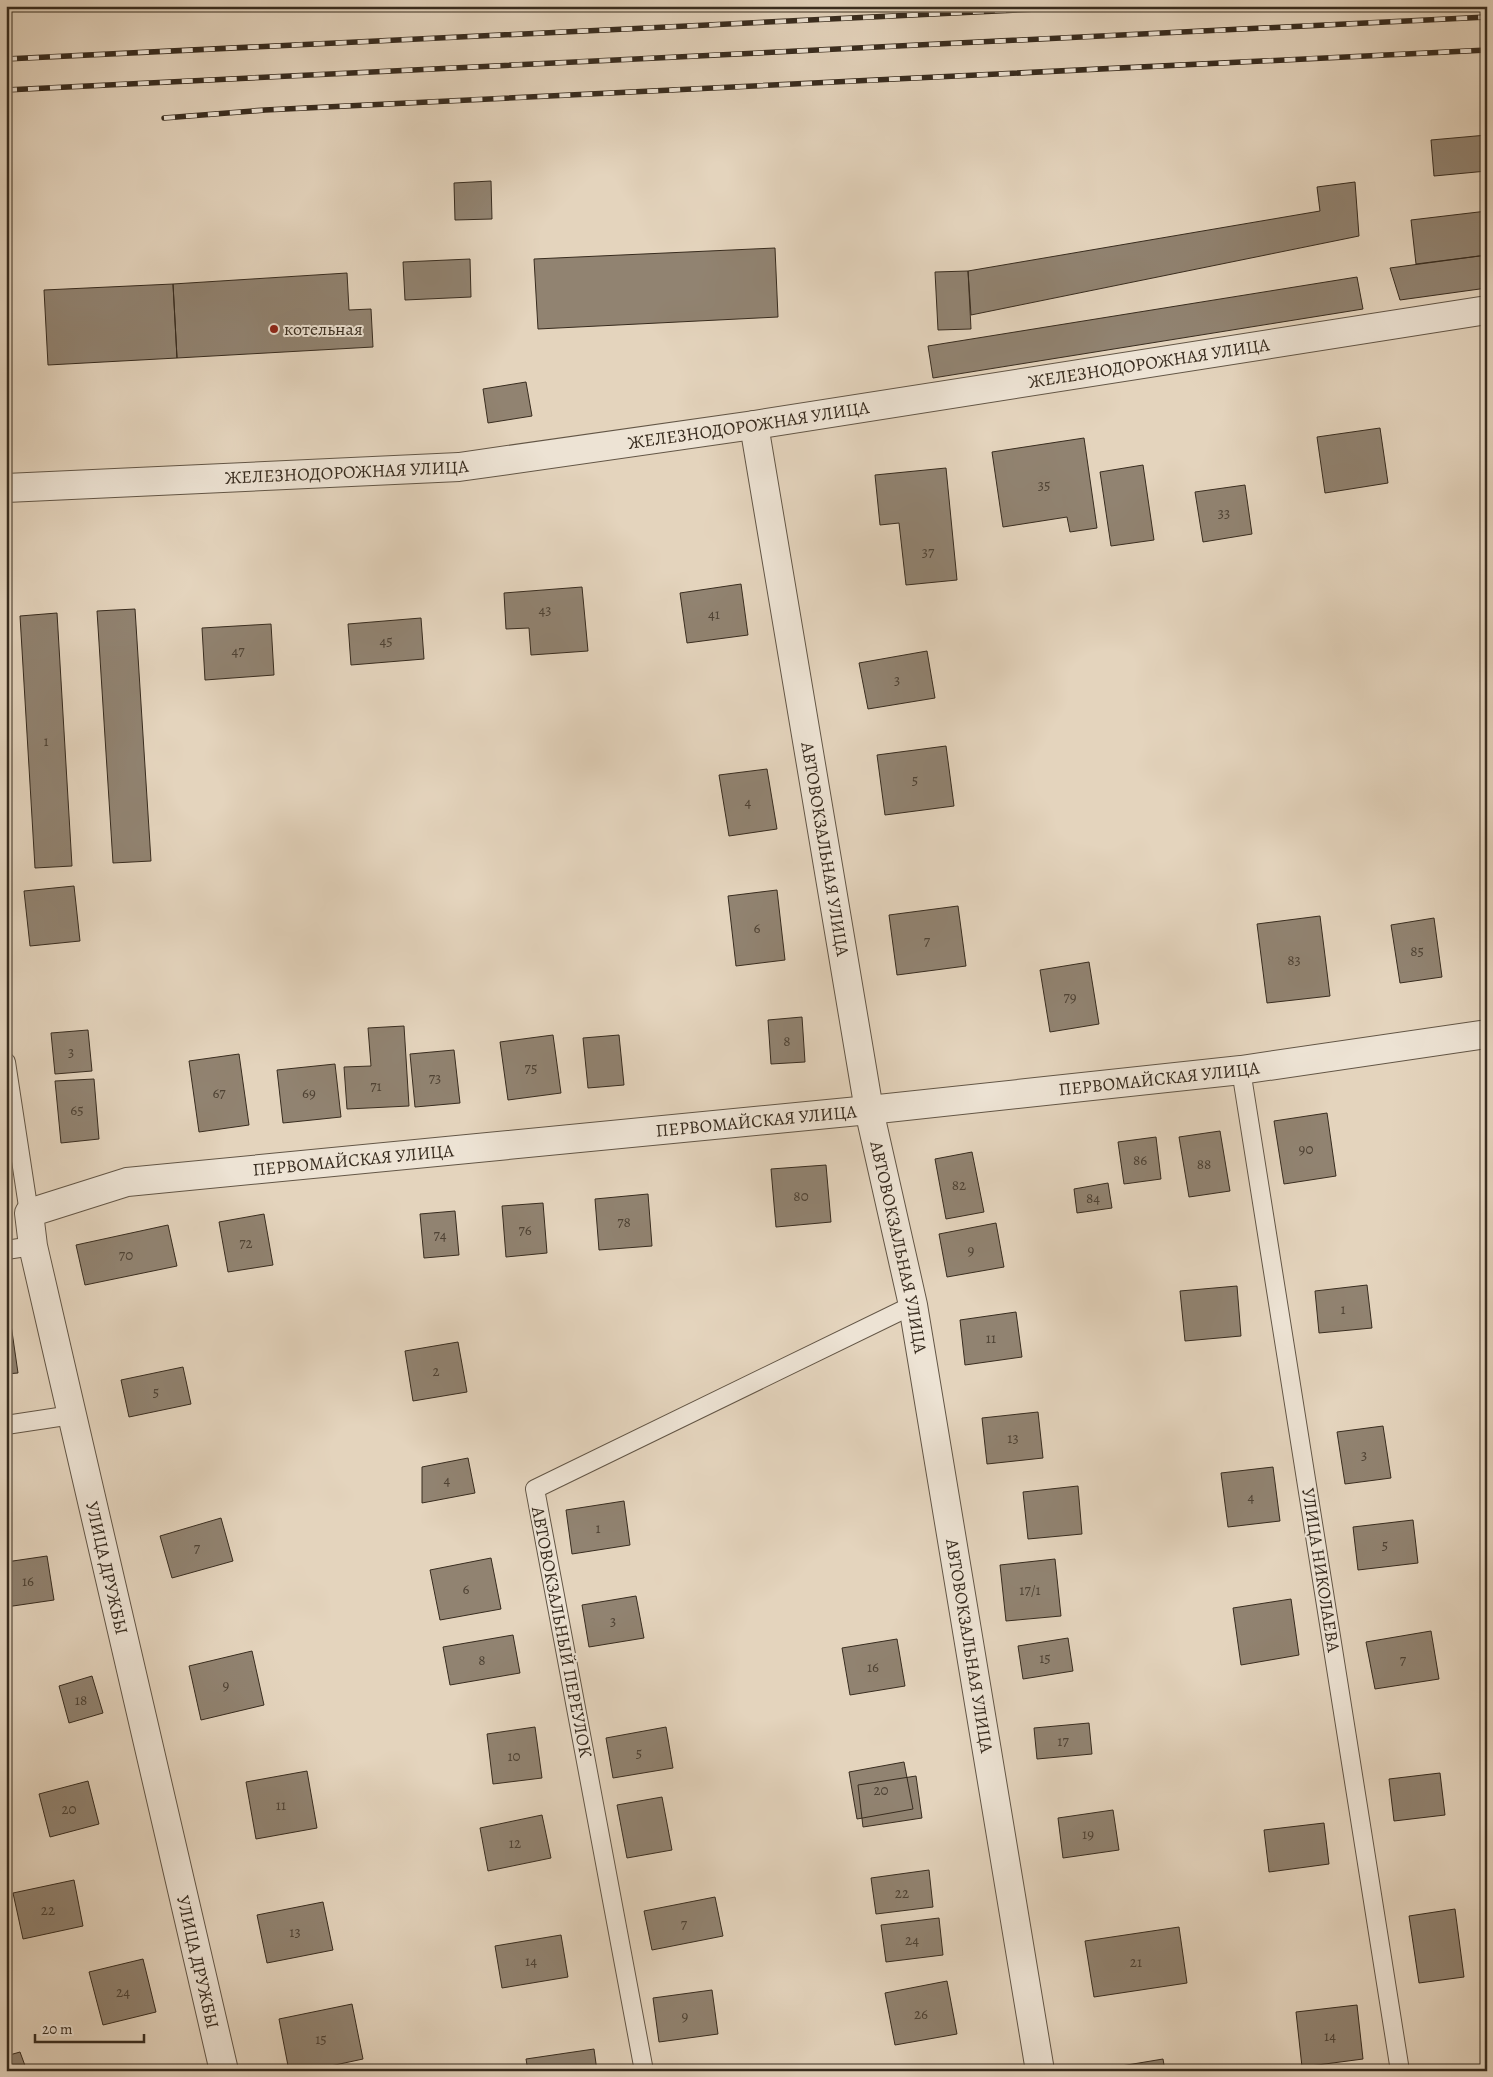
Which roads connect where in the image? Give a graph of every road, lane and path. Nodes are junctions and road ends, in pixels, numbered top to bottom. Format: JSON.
{"nodes":[{"id":1,"x":1487,"y":310,"type":"edge"},
{"id":2,"x":754,"y":426,"type":"junction"},
{"id":3,"x":6,"y":488,"type":"edge"},
{"id":4,"x":1487,"y":1034,"type":"edge"},
{"id":5,"x":6,"y":1062,"type":"edge"},
{"id":6,"x":1240,"y":1070,"type":"junction"},
{"id":7,"x":869,"y":1110,"type":"junction"},
{"id":8,"x":29,"y":1213,"type":"junction"},
{"id":9,"x":33,"y":1246,"type":"junction"},
{"id":10,"x":6,"y":1250,"type":"edge"},
{"id":11,"x":913,"y":1305,"type":"junction"},
{"id":12,"x":72,"y":1415,"type":"junction"},
{"id":13,"x":6,"y":1425,"type":"edge"},
{"id":14,"x":224,"y":2071,"type":"edge"},
{"id":15,"x":644,"y":2071,"type":"edge"},
{"id":16,"x":1040,"y":2071,"type":"edge"},
{"id":17,"x":1400,"y":2071,"type":"edge"}],
"edges":[{"from":1,"to":2,"type":"street","name":"ЖЕЛЕЗНОДОРОЖНАЯ УЛИЦА"},
{"from":2,"to":3,"type":"street","name":"ЖЕЛЕЗНОДОРОЖНАЯ УЛИЦА"},
{"from":2,"to":7,"type":"street","name":"АВТОВОКЗАЛЬНАЯ УЛИЦА"},
{"from":4,"to":6,"type":"street","name":"ПЕРВОМАЙСКАЯ УЛИЦА"},
{"from":5,"to":8,"type":"lane","name":"УЛИЦА ДРУЖБЫ"},
{"from":6,"to":7,"type":"street","name":"ПЕРВОМАЙСКАЯ УЛИЦА"},
{"from":6,"to":17,"type":"lane","name":"УЛИЦА НИКОЛАЕВА"},
{"from":7,"to":8,"type":"street","name":"ПЕРВОМАЙСКАЯ УЛИЦА"},
{"from":7,"to":11,"type":"street","name":"АВТОВОКЗАЛЬНАЯ УЛИЦА"},
{"from":8,"to":9,"type":"street","name":"УЛИЦА ДРУЖБЫ"},
{"from":9,"to":10,"type":"lane"},
{"from":9,"to":12,"type":"street","name":"УЛИЦА ДРУЖБЫ"},
{"from":11,"to":15,"type":"lane","name":"АВТОВОКЗАЛЬНЫЙ ПЕРЕУЛОК"},
{"from":11,"to":16,"type":"street","name":"АВТОВОКЗАЛЬНАЯ УЛИЦА"},
{"from":12,"to":13,"type":"lane"},
{"from":12,"to":14,"type":"street","name":"УЛИЦА ДРУЖБЫ"}]}
